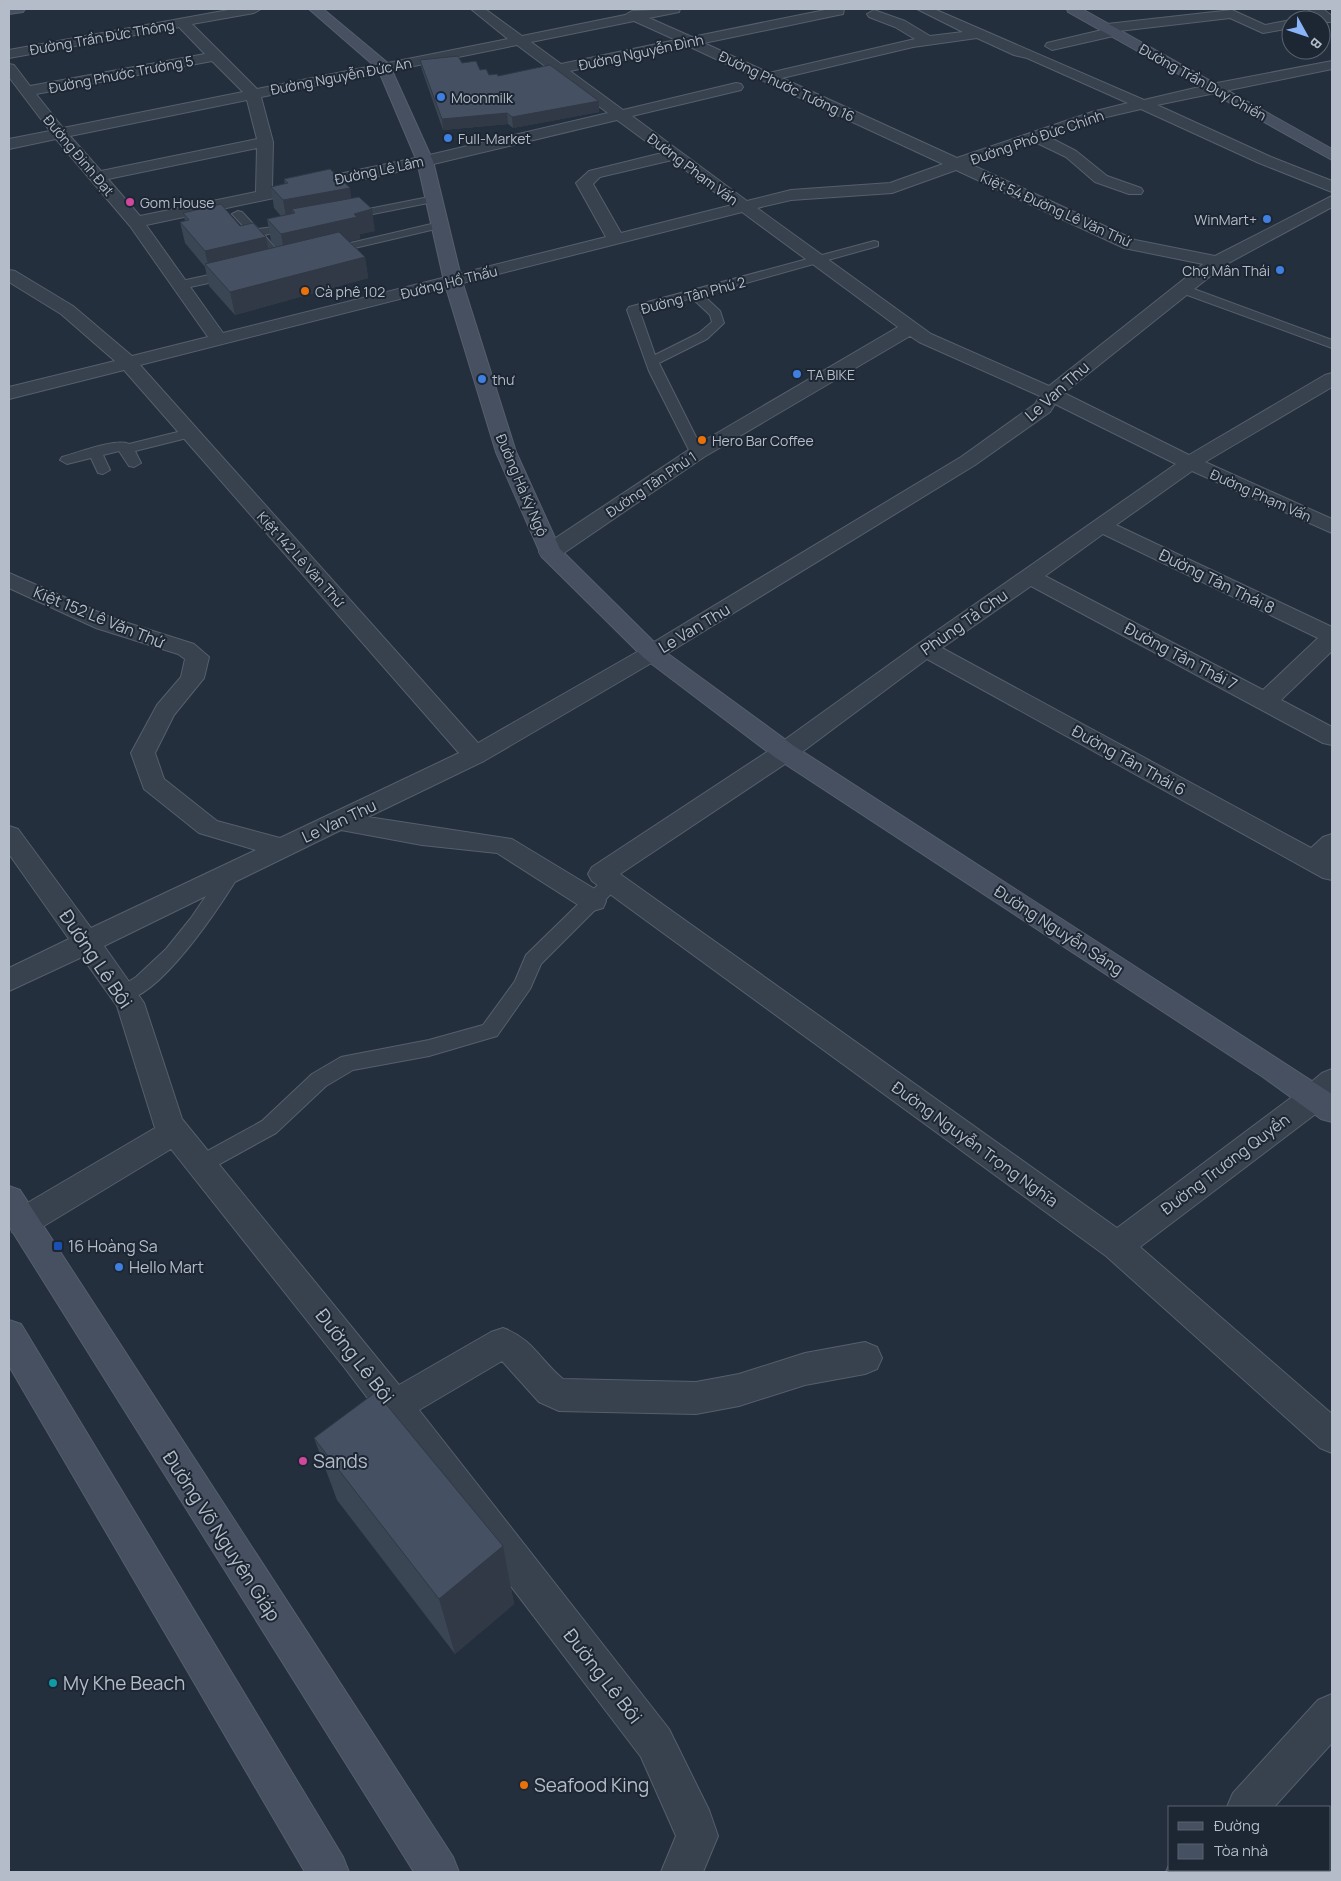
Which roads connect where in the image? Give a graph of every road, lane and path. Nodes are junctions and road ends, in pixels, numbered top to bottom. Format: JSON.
{"nodes":[{"id":1,"x":18,"y":9,"type":"edge"},
{"id":2,"x":254,"y":9,"type":"edge"},
{"id":3,"x":315,"y":9,"type":"edge"},
{"id":4,"x":477,"y":9,"type":"edge"},
{"id":5,"x":618,"y":9,"type":"edge"},
{"id":6,"x":674,"y":9,"type":"edge"},
{"id":7,"x":838,"y":9,"type":"edge"},
{"id":8,"x":924,"y":9,"type":"edge"},
{"id":9,"x":1073,"y":9,"type":"edge"},
{"id":10,"x":9,"y":10,"type":"edge"},
{"id":11,"x":874,"y":14,"type":"dead end"},
{"id":12,"x":635,"y":17,"type":"junction"},
{"id":13,"x":182,"y":22,"type":"junction"},
{"id":14,"x":1281,"y":26,"type":"edge"},
{"id":15,"x":1110,"y":30,"type":"junction"},
{"id":16,"x":978,"y":34,"type":"junction"},
{"id":17,"x":519,"y":40,"type":"junction"},
{"id":18,"x":692,"y":41,"type":"junction"},
{"id":19,"x":928,"y":41,"type":"junction"},
{"id":20,"x":1052,"y":46,"type":"dead end"},
{"id":21,"x":9,"y":54,"type":"edge"},
{"id":22,"x":215,"y":56,"type":"junction"},
{"id":23,"x":1332,"y":65,"type":"edge"},
{"id":24,"x":9,"y":68,"type":"edge"},
{"id":25,"x":384,"y":68,"type":"junction"},
{"id":26,"x":558,"y":69,"type":"junction"},
{"id":27,"x":770,"y":77,"type":"junction"},
{"id":28,"x":736,"y":87,"type":"dead end"},
{"id":29,"x":1212,"y":88,"type":"junction"},
{"id":30,"x":27,"y":91,"type":"junction"},
{"id":31,"x":253,"y":94,"type":"junction"},
{"id":32,"x":1141,"y":104,"type":"junction"},
{"id":33,"x":620,"y":114,"type":"junction"},
{"id":34,"x":60,"y":134,"type":"junction"},
{"id":35,"x":1034,"y":136,"type":"junction"},
{"id":36,"x":265,"y":142,"type":"junction"},
{"id":37,"x":9,"y":144,"type":"edge"},
{"id":38,"x":675,"y":155,"type":"junction"},
{"id":39,"x":1332,"y":155,"type":"edge"},
{"id":40,"x":425,"y":161,"type":"junction"},
{"id":41,"x":956,"y":165,"type":"junction"},
{"id":42,"x":97,"y":177,"type":"junction"},
{"id":43,"x":1332,"y":187,"type":"edge"},
{"id":44,"x":1135,"y":191,"type":"dead end"},
{"id":45,"x":264,"y":194,"type":"junction"},
{"id":46,"x":434,"y":199,"type":"junction"},
{"id":47,"x":1332,"y":201,"type":"edge"},
{"id":48,"x":744,"y":206,"type":"junction"},
{"id":49,"x":238,"y":214,"type":"dead end"},
{"id":50,"x":340,"y":217,"type":"edge"},
{"id":51,"x":136,"y":222,"type":"junction"},
{"id":52,"x":303,"y":224,"type":"edge"},
{"id":53,"x":440,"y":225,"type":"junction"},
{"id":54,"x":256,"y":233,"type":"junction"},
{"id":55,"x":616,"y":239,"type":"junction"},
{"id":56,"x":874,"y":244,"type":"dead end"},
{"id":57,"x":319,"y":253,"type":"edge"},
{"id":58,"x":282,"y":262,"type":"edge"},
{"id":59,"x":818,"y":262,"type":"junction"},
{"id":60,"x":1217,"y":262,"type":"junction"},
{"id":61,"x":245,"y":270,"type":"edge"},
{"id":62,"x":9,"y":275,"type":"edge"},
{"id":63,"x":453,"y":281,"type":"junction"},
{"id":64,"x":181,"y":285,"type":"junction"},
{"id":65,"x":1183,"y":289,"type":"junction"},
{"id":66,"x":695,"y":294,"type":"junction"},
{"id":67,"x":910,"y":328,"type":"junction"},
{"id":68,"x":218,"y":339,"type":"junction"},
{"id":69,"x":1332,"y":344,"type":"edge"},
{"id":70,"x":651,"y":362,"type":"junction"},
{"id":71,"x":128,"y":363,"type":"junction"},
{"id":72,"x":1332,"y":379,"type":"edge"},
{"id":73,"x":9,"y":393,"type":"edge"},
{"id":74,"x":1051,"y":394,"type":"junction"},
{"id":75,"x":190,"y":433,"type":"junction"},
{"id":76,"x":97,"y":447,"type":"junction"},
{"id":77,"x":128,"y":450,"type":"junction"},
{"id":78,"x":697,"y":452,"type":"junction"},
{"id":79,"x":67,"y":460,"type":"dead end"},
{"id":80,"x":134,"y":463,"type":"dead end"},
{"id":81,"x":1190,"y":463,"type":"junction"},
{"id":82,"x":103,"y":470,"type":"dead end"},
{"id":83,"x":1102,"y":526,"type":"junction"},
{"id":84,"x":1332,"y":527,"type":"edge"},
{"id":85,"x":550,"y":552,"type":"junction"},
{"id":86,"x":1029,"y":576,"type":"junction"},
{"id":87,"x":9,"y":580,"type":"edge"},
{"id":88,"x":1332,"y":637,"type":"edge"},
{"id":89,"x":926,"y":649,"type":"junction"},
{"id":90,"x":652,"y":653,"type":"junction"},
{"id":91,"x":1267,"y":700,"type":"junction"},
{"id":92,"x":1332,"y":736,"type":"edge"},
{"id":93,"x":785,"y":752,"type":"junction"},
{"id":94,"x":475,"y":755,"type":"junction"},
{"id":95,"x":338,"y":821,"type":"junction"},
{"id":96,"x":9,"y":836,"type":"edge"},
{"id":97,"x":282,"y":848,"type":"junction"},
{"id":98,"x":1326,"y":858,"type":"edge"},
{"id":99,"x":233,"y":870,"type":"junction"},
{"id":100,"x":602,"y":885,"type":"junction"},
{"id":101,"x":87,"y":942,"type":"junction"},
{"id":102,"x":9,"y":980,"type":"edge"},
{"id":103,"x":124,"y":994,"type":"junction"},
{"id":104,"x":1326,"y":1096,"type":"edge"},
{"id":105,"x":174,"y":1132,"type":"junction"},
{"id":106,"x":200,"y":1165,"type":"junction"},
{"id":107,"x":16,"y":1211,"type":"edge"},
{"id":108,"x":1117,"y":1246,"type":"junction"},
{"id":109,"x":9,"y":1335,"type":"edge"},
{"id":110,"x":865,"y":1358,"type":"dead end"},
{"id":111,"x":394,"y":1406,"type":"junction"},
{"id":112,"x":1332,"y":1436,"type":"edge"},
{"id":113,"x":1332,"y":1714,"type":"edge"},
{"id":114,"x":1248,"y":1806,"type":"edge"},
{"id":115,"x":328,"y":1872,"type":"edge"},
{"id":116,"x":438,"y":1872,"type":"edge"},
{"id":117,"x":682,"y":1872,"type":"edge"}],
"edges":[{"from":1,"to":10,"type":"street"},
{"from":2,"to":13,"type":"street","name":"Đường Trần Đức Thông"},
{"from":3,"to":25,"type":"street","name":"Đường Hà Kỳ Ngộ"},
{"from":4,"to":17,"type":"street","name":"Đường Phạm Vấn"},
{"from":5,"to":12,"type":"street","name":"Đường Phước Tường 16"},
{"from":6,"to":12,"type":"street","name":"Đường Nguyễn Đức An"},
{"from":7,"to":18,"type":"street","name":"Đường Nguyễn Đình"},
{"from":8,"to":16,"type":"street"},
{"from":9,"to":15,"type":"street","name":"Đường Trần Duy Chiến"},
{"from":11,"to":19,"type":"street"},
{"from":12,"to":17,"type":"street","name":"Đường Nguyễn Đức An"},
{"from":12,"to":18,"type":"street","name":"Đường Phước Tường 16"},
{"from":13,"to":21,"type":"street","name":"Đường Trần Đức Thông"},
{"from":13,"to":22,"type":"street"},
{"from":14,"to":15,"type":"street"},
{"from":15,"to":20,"type":"street"},
{"from":15,"to":29,"type":"street","name":"Đường Trần Duy Chiến"},
{"from":16,"to":19,"type":"street"},
{"from":16,"to":32,"type":"street"},
{"from":17,"to":25,"type":"street","name":"Đường Nguyễn Đức An"},
{"from":17,"to":26,"type":"street","name":"Đường Phạm Vấn"},
{"from":18,"to":26,"type":"street","name":"Đường Nguyễn Đình"},
{"from":18,"to":27,"type":"street","name":"Đường Phước Tường 16"},
{"from":19,"to":27,"type":"street"},
{"from":22,"to":30,"type":"street","name":"Đường Phước Trường 5"},
{"from":22,"to":31,"type":"street"},
{"from":23,"to":29,"type":"street","name":"Đường Phó Đức Chính"},
{"from":24,"to":30,"type":"street","name":"Đường Đinh Đạt"},
{"from":25,"to":31,"type":"street","name":"Đường Nguyễn Đức An"},
{"from":25,"to":40,"type":"street","name":"Đường Hà Kỳ Ngộ"},
{"from":26,"to":33,"type":"street","name":"Đường Phạm Vấn"},
{"from":27,"to":41,"type":"street","name":"Đường Phước Tường 16"},
{"from":28,"to":33,"type":"street","name":"Đường Lê Lâm"},
{"from":29,"to":32,"type":"street","name":"Đường Phó Đức Chính"},
{"from":29,"to":39,"type":"street","name":"Đường Trần Duy Chiến"},
{"from":30,"to":34,"type":"street","name":"Đường Đinh Đạt"},
{"from":31,"to":34,"type":"street","name":"Đường Nguyễn Đức An"},
{"from":31,"to":36,"type":"street"},
{"from":32,"to":35,"type":"street","name":"Đường Phó Đức Chính"},
{"from":32,"to":43,"type":"street"},
{"from":33,"to":38,"type":"street","name":"Đường Phạm Vấn"},
{"from":33,"to":40,"type":"street","name":"Đường Lê Lâm"},
{"from":34,"to":37,"type":"street","name":"Đường Nguyễn Đức An"},
{"from":34,"to":42,"type":"street","name":"Đường Đinh Đạt"},
{"from":35,"to":41,"type":"street","name":"Đường Phó Đức Chính"},
{"from":35,"to":44,"type":"street"},
{"from":36,"to":42,"type":"street"},
{"from":36,"to":45,"type":"street"},
{"from":38,"to":48,"type":"street","name":"Đường Phạm Vấn"},
{"from":38,"to":55,"type":"street"},
{"from":40,"to":45,"type":"street","name":"Đường Lê Lâm"},
{"from":40,"to":46,"type":"street","name":"Đường Hà Kỳ Ngộ"},
{"from":41,"to":48,"type":"street","name":"Đường Phó Đức Chính"},
{"from":41,"to":60,"type":"street","name":"Kiệt 54 Đường Lê Văn Thứ"},
{"from":42,"to":51,"type":"street","name":"Đường Đinh Đạt"},
{"from":45,"to":51,"type":"street","name":"Đường Lê Lâm"},
{"from":46,"to":50,"type":"lane"},
{"from":46,"to":53,"type":"street","name":"Đường Hà Kỳ Ngộ"},
{"from":47,"to":60,"type":"street","name":"Le Van Thu"},
{"from":48,"to":55,"type":"street","name":"Đường Hồ Thấu"},
{"from":48,"to":59,"type":"street","name":"Đường Phạm Vấn"},
{"from":49,"to":54,"type":"lane"},
{"from":51,"to":64,"type":"street","name":"Đường Đinh Đạt"},
{"from":52,"to":54,"type":"lane"},
{"from":53,"to":57,"type":"lane"},
{"from":53,"to":63,"type":"street","name":"Đường Hà Kỳ Ngộ"},
{"from":54,"to":58,"type":"lane"},
{"from":55,"to":63,"type":"street","name":"Đường Hồ Thấu"},
{"from":56,"to":59,"type":"lane","name":"Đường Tân Phú 2"},
{"from":59,"to":66,"type":"lane","name":"Đường Tân Phú 2"},
{"from":59,"to":67,"type":"street","name":"Đường Phạm Vấn"},
{"from":60,"to":65,"type":"street","name":"Le Van Thu"},
{"from":61,"to":64,"type":"lane"},
{"from":62,"to":71,"type":"street","name":"Kiệt 142 Lê Văn Thứ"},
{"from":63,"to":68,"type":"street","name":"Đường Hồ Thấu"},
{"from":63,"to":85,"type":"street","name":"Đường Hà Kỳ Ngộ"},
{"from":64,"to":68,"type":"street","name":"Đường Đinh Đạt"},
{"from":65,"to":69,"type":"lane"},
{"from":65,"to":74,"type":"street","name":"Le Van Thu"},
{"from":66,"to":70,"type":"lane"},
{"from":66,"to":70,"type":"lane","name":"Đường Tân Phú 2"},
{"from":67,"to":74,"type":"street","name":"Đường Phạm Vấn"},
{"from":67,"to":78,"type":"street","name":"Đường Tân Phú 1"},
{"from":68,"to":71,"type":"street","name":"Đường Hồ Thấu"},
{"from":70,"to":78,"type":"lane","name":"Đường Tân Phú 2"},
{"from":71,"to":73,"type":"street","name":"Đường Hồ Thấu"},
{"from":71,"to":75,"type":"street","name":"Kiệt 142 Lê Văn Thứ"},
{"from":72,"to":81,"type":"street","name":"Phùng Tả Chu"},
{"from":74,"to":81,"type":"street","name":"Đường Phạm Vấn"},
{"from":74,"to":90,"type":"street","name":"Le Van Thu"},
{"from":75,"to":77,"type":"lane"},
{"from":75,"to":94,"type":"street","name":"Kiệt 142 Lê Văn Thứ"},
{"from":76,"to":77,"type":"lane"},
{"from":76,"to":79,"type":"lane"},
{"from":76,"to":82,"type":"lane"},
{"from":77,"to":80,"type":"lane"},
{"from":78,"to":85,"type":"street","name":"Đường Tân Phú 1"},
{"from":81,"to":83,"type":"street","name":"Phùng Tả Chu"},
{"from":81,"to":84,"type":"street","name":"Đường Phạm Vấn"},
{"from":83,"to":86,"type":"street","name":"Phùng Tả Chu"},
{"from":83,"to":88,"type":"street","name":"Đường Tân Thái 8"},
{"from":85,"to":90,"type":"street","name":"Đường Hà Kỳ Ngộ"},
{"from":86,"to":89,"type":"street","name":"Phùng Tả Chu"},
{"from":86,"to":91,"type":"street","name":"Đường Tân Thái 7"},
{"from":87,"to":97,"type":"street","name":"Kiệt 152 Lê Văn Thứ"},
{"from":88,"to":91,"type":"street"},
{"from":89,"to":93,"type":"street","name":"Phùng Tả Chu"},
{"from":89,"to":98,"type":"street","name":"Đường Tân Thái 6"},
{"from":90,"to":93,"type":"street","name":"Đường Hà Kỳ Ngộ"},
{"from":90,"to":94,"type":"street","name":"Le Van Thu"},
{"from":91,"to":92,"type":"street","name":"Đường Tân Thái 7"},
{"from":93,"to":100,"type":"street","name":"Phùng Tả Chu"},
{"from":93,"to":104,"type":"street","name":"Đường Nguyễn Sáng"},
{"from":94,"to":95,"type":"street","name":"Le Van Thu"},
{"from":95,"to":97,"type":"street","name":"Le Van Thu"},
{"from":95,"to":100,"type":"street","name":"Đường Nguyễn Trọng Nghĩa"},
{"from":96,"to":101,"type":"street","name":"Đường Lê Bôi"},
{"from":97,"to":99,"type":"street","name":"Le Van Thu"},
{"from":99,"to":101,"type":"street","name":"Le Van Thu"},
{"from":99,"to":103,"type":"lane"},
{"from":100,"to":106,"type":"lane"},
{"from":100,"to":108,"type":"street","name":"Đường Nguyễn Trọng Nghĩa"},
{"from":101,"to":102,"type":"street","name":"Le Van Thu"},
{"from":101,"to":103,"type":"street","name":"Đường Lê Bôi"},
{"from":103,"to":105,"type":"street","name":"Đường Lê Bôi"},
{"from":104,"to":108,"type":"street","name":"Đường Trương Quyền"},
{"from":105,"to":106,"type":"street","name":"Đường Lê Bôi"},
{"from":105,"to":107,"type":"street"},
{"from":106,"to":111,"type":"street","name":"Đường Lê Bôi"},
{"from":107,"to":116,"type":"street","name":"Đường Võ Nguyên Giáp"},
{"from":108,"to":112,"type":"street","name":"Đường Nguyễn Trọng Nghĩa"},
{"from":109,"to":115,"type":"street"},
{"from":110,"to":111,"type":"street"},
{"from":111,"to":117,"type":"street","name":"Đường Lê Bôi"},
{"from":113,"to":114,"type":"street"}]}
